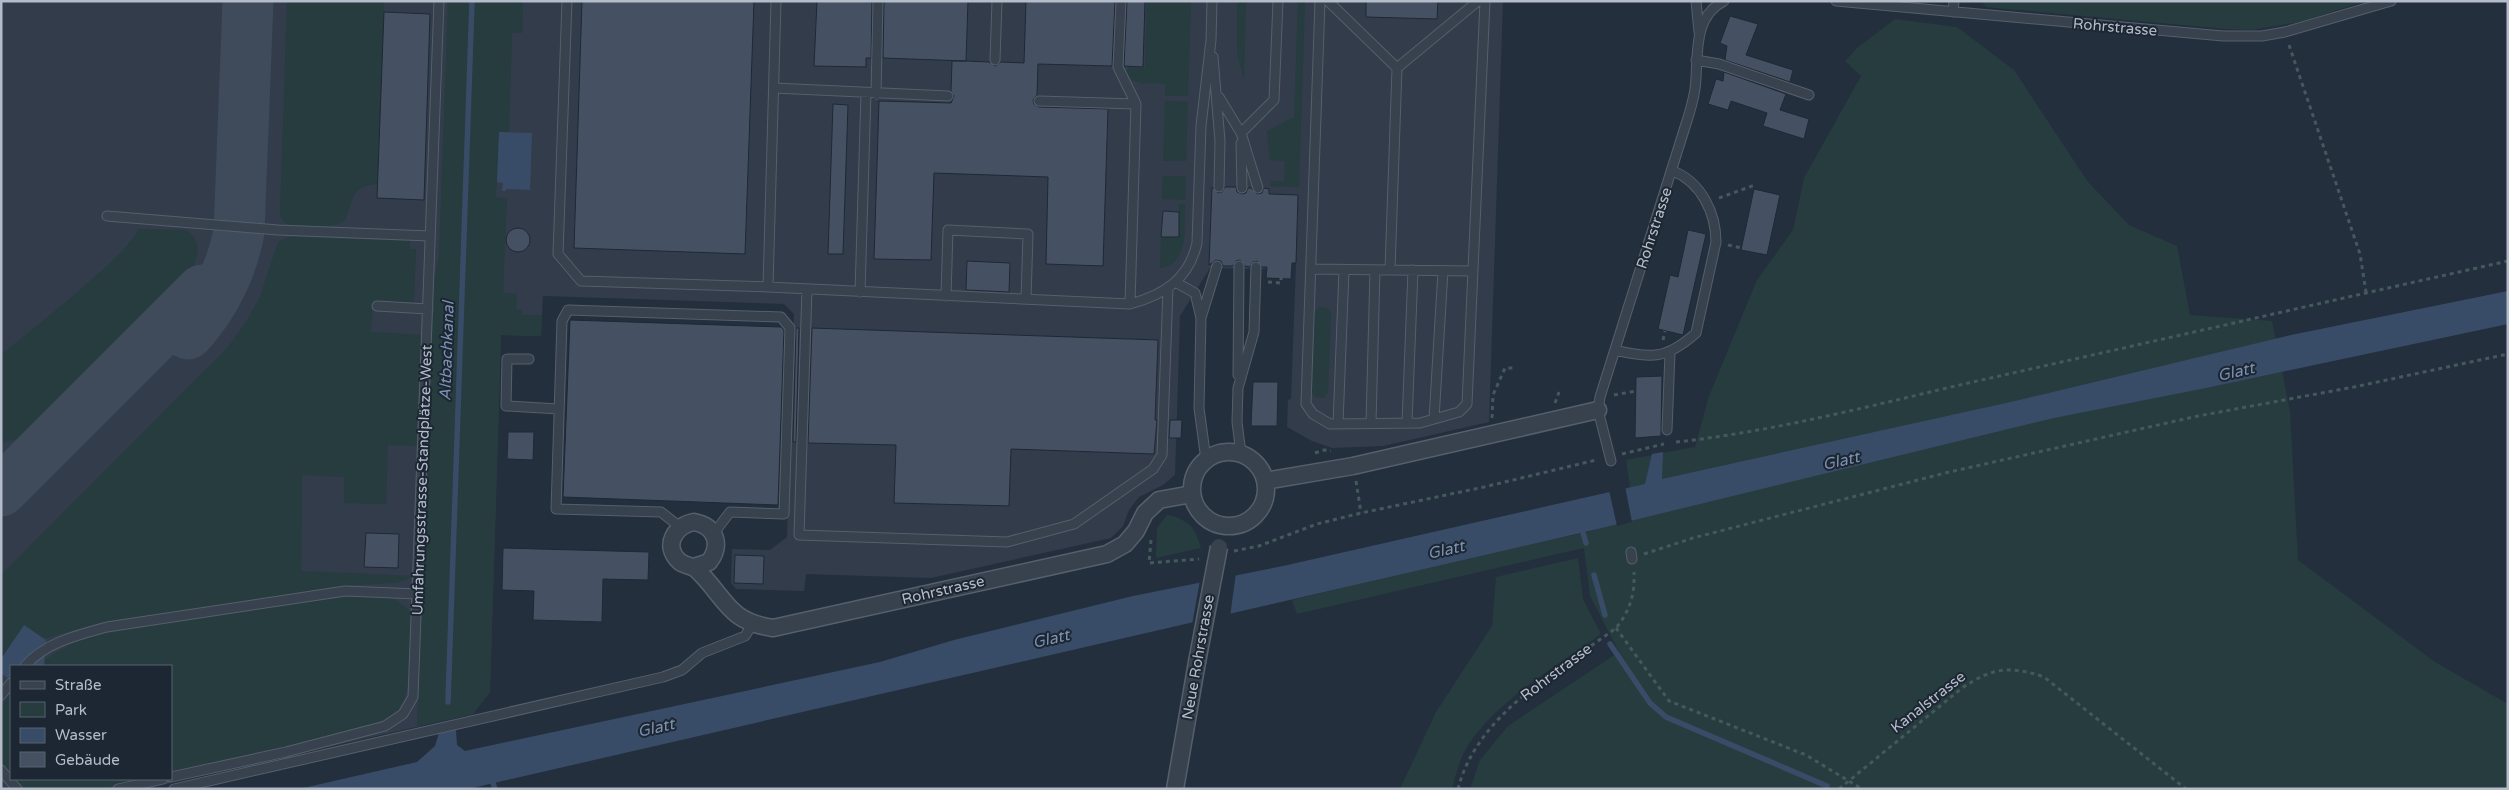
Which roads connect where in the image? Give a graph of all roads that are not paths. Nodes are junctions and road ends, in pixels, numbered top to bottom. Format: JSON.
{"nodes":[{"id":1,"x":439,"y":1,"type":"edge"},
{"id":2,"x":567,"y":1,"type":"edge"},
{"id":3,"x":776,"y":1,"type":"edge"},
{"id":4,"x":878,"y":1,"type":"edge"},
{"id":5,"x":997,"y":1,"type":"edge"},
{"id":6,"x":1121,"y":1,"type":"edge"},
{"id":7,"x":1212,"y":1,"type":"edge"},
{"id":8,"x":1278,"y":1,"type":"edge"},
{"id":9,"x":1320,"y":1,"type":"edge"},
{"id":10,"x":1328,"y":1,"type":"edge"},
{"id":11,"x":1478,"y":1,"type":"edge"},
{"id":12,"x":1485,"y":1,"type":"edge"},
{"id":13,"x":1696,"y":1,"type":"edge"},
{"id":14,"x":1724,"y":1,"type":"edge"},
{"id":15,"x":1836,"y":1,"type":"edge"},
{"id":16,"x":1954,"y":1,"type":"edge"},
{"id":17,"x":2391,"y":1,"type":"edge"},
{"id":18,"x":1953,"y":12,"type":"junction"},
{"id":19,"x":1699,"y":32,"type":"junction"},
{"id":20,"x":1211,"y":40,"type":"junction"},
{"id":21,"x":995,"y":60,"type":"dead end"},
{"id":22,"x":1696,"y":60,"type":"junction"},
{"id":23,"x":1397,"y":68,"type":"junction"},
{"id":24,"x":774,"y":88,"type":"junction"},
{"id":25,"x":871,"y":93,"type":"junction"},
{"id":26,"x":1217,"y":95,"type":"junction"},
{"id":27,"x":1809,"y":95,"type":"dead end"},
{"id":28,"x":948,"y":96,"type":"dead end"},
{"id":29,"x":1039,"y":101,"type":"dead end"},
{"id":30,"x":1136,"y":104,"type":"junction"},
{"id":31,"x":1241,"y":133,"type":"junction"},
{"id":32,"x":1673,"y":171,"type":"junction"},
{"id":33,"x":1219,"y":187,"type":"dead end"},
{"id":34,"x":1242,"y":188,"type":"dead end"},
{"id":35,"x":1258,"y":188,"type":"dead end"},
{"id":36,"x":107,"y":216,"type":"dead end"},
{"id":37,"x":430,"y":236,"type":"junction"},
{"id":38,"x":1217,"y":266,"type":"dead end"},
{"id":39,"x":1239,"y":266,"type":"dead end"},
{"id":40,"x":1256,"y":267,"type":"dead end"},
{"id":41,"x":1311,"y":269,"type":"junction"},
{"id":42,"x":1344,"y":270,"type":"junction"},
{"id":43,"x":1375,"y":270,"type":"junction"},
{"id":44,"x":1390,"y":270,"type":"junction"},
{"id":45,"x":1413,"y":270,"type":"junction"},
{"id":46,"x":1443,"y":271,"type":"junction"},
{"id":47,"x":1473,"y":271,"type":"junction"},
{"id":48,"x":1175,"y":282,"type":"junction"},
{"id":49,"x":768,"y":287,"type":"junction"},
{"id":50,"x":1168,"y":288,"type":"junction"},
{"id":51,"x":807,"y":289,"type":"junction"},
{"id":52,"x":860,"y":292,"type":"junction"},
{"id":53,"x":946,"y":296,"type":"junction"},
{"id":54,"x":1026,"y":299,"type":"junction"},
{"id":55,"x":1130,"y":304,"type":"junction"},
{"id":56,"x":377,"y":306,"type":"dead end"},
{"id":57,"x":428,"y":310,"type":"junction"},
{"id":58,"x":1201,"y":318,"type":"junction"},
{"id":59,"x":1615,"y":350,"type":"junction"},
{"id":60,"x":1670,"y":353,"type":"junction"},
{"id":61,"x":529,"y":359,"type":"dead end"},
{"id":62,"x":1238,"y":388,"type":"junction"},
{"id":63,"x":1599,"y":404,"type":"junction"},
{"id":64,"x":559,"y":409,"type":"junction"},
{"id":65,"x":1434,"y":419,"type":"junction"},
{"id":66,"x":1371,"y":423,"type":"junction"},
{"id":67,"x":1407,"y":423,"type":"junction"},
{"id":68,"x":1338,"y":424,"type":"junction"},
{"id":69,"x":1667,"y":430,"type":"dead end"},
{"id":70,"x":1241,"y":454,"type":"junction"},
{"id":71,"x":1610,"y":458,"type":"road end"},
{"id":72,"x":1206,"y":460,"type":"junction"},
{"id":73,"x":1265,"y":481,"type":"junction"},
{"id":74,"x":1192,"y":494,"type":"junction"},
{"id":75,"x":1223,"y":525,"type":"junction"},
{"id":76,"x":680,"y":527,"type":"junction"},
{"id":77,"x":714,"y":533,"type":"junction"},
{"id":78,"x":694,"y":567,"type":"junction"},
{"id":79,"x":418,"y":594,"type":"junction"},
{"id":80,"x":752,"y":625,"type":"junction"},
{"id":81,"x":26,"y":665,"type":"edge"},
{"id":82,"x":10,"y":684,"type":"edge"},
{"id":83,"x":1,"y":695,"type":"edge"},
{"id":84,"x":1,"y":770,"type":"edge"},
{"id":85,"x":172,"y":777,"type":"edge"},
{"id":86,"x":158,"y":780,"type":"edge"},
{"id":87,"x":17,"y":789,"type":"edge"},
{"id":88,"x":118,"y":789,"type":"edge"},
{"id":89,"x":174,"y":789,"type":"edge"},
{"id":90,"x":1175,"y":789,"type":"edge"}],
"edges":[{"from":1,"to":37,"type":"lane","name":"Umfahrungsstrasse-Standplätze-West"},
{"from":2,"to":49,"type":"lane"},
{"from":3,"to":24,"type":"lane"},
{"from":4,"to":25,"type":"lane"},
{"from":5,"to":21,"type":"lane"},
{"from":6,"to":30,"type":"lane"},
{"from":7,"to":20,"type":"lane"},
{"from":8,"to":31,"type":"lane"},
{"from":9,"to":41,"type":"lane"},
{"from":10,"to":23,"type":"lane"},
{"from":11,"to":23,"type":"lane"},
{"from":12,"to":47,"type":"lane"},
{"from":13,"to":19,"type":"lane"},
{"from":14,"to":19,"type":"lane","name":"Rohrstrasse"},
{"from":15,"to":18,"type":"lane","name":"Rohrstrasse"},
{"from":16,"to":18,"type":"lane"},
{"from":17,"to":18,"type":"lane","name":"Rohrstrasse"},
{"from":19,"to":22,"type":"lane","name":"Rohrstrasse"},
{"from":20,"to":26,"type":"lane"},
{"from":20,"to":48,"type":"lane"},
{"from":22,"to":27,"type":"lane"},
{"from":22,"to":32,"type":"lane","name":"Rohrstrasse"},
{"from":23,"to":44,"type":"lane"},
{"from":24,"to":25,"type":"lane"},
{"from":24,"to":49,"type":"lane"},
{"from":25,"to":28,"type":"lane"},
{"from":25,"to":52,"type":"lane"},
{"from":26,"to":31,"type":"lane"},
{"from":26,"to":33,"type":"lane"},
{"from":29,"to":30,"type":"lane"},
{"from":30,"to":55,"type":"lane"},
{"from":31,"to":34,"type":"lane"},
{"from":31,"to":35,"type":"lane"},
{"from":32,"to":59,"type":"lane","name":"Rohrstrasse"},
{"from":32,"to":60,"type":"lane"},
{"from":36,"to":37,"type":"lane"},
{"from":37,"to":57,"type":"lane","name":"Umfahrungsstrasse-Standplätze-West"},
{"from":38,"to":58,"type":"lane"},
{"from":39,"to":62,"type":"lane"},
{"from":40,"to":62,"type":"lane"},
{"from":41,"to":42,"type":"lane"},
{"from":41,"to":68,"type":"lane"},
{"from":42,"to":43,"type":"lane"},
{"from":42,"to":68,"type":"lane"},
{"from":43,"to":44,"type":"lane"},
{"from":43,"to":66,"type":"lane"},
{"from":44,"to":45,"type":"lane"},
{"from":45,"to":46,"type":"lane"},
{"from":45,"to":67,"type":"lane"},
{"from":46,"to":47,"type":"lane"},
{"from":46,"to":65,"type":"lane"},
{"from":47,"to":65,"type":"lane"},
{"from":48,"to":50,"type":"lane"},
{"from":48,"to":58,"type":"lane"},
{"from":49,"to":51,"type":"lane"},
{"from":50,"to":51,"type":"lane"},
{"from":50,"to":55,"type":"lane"},
{"from":51,"to":52,"type":"lane"},
{"from":52,"to":53,"type":"lane"},
{"from":53,"to":54,"type":"lane"},
{"from":53,"to":54,"type":"lane"},
{"from":54,"to":55,"type":"lane"},
{"from":56,"to":57,"type":"lane"},
{"from":57,"to":79,"type":"lane","name":"Umfahrungsstrasse-Standplätze-West"},
{"from":58,"to":72,"type":"lane"},
{"from":59,"to":60,"type":"lane"},
{"from":59,"to":63,"type":"lane","name":"Rohrstrasse"},
{"from":60,"to":69,"type":"lane"},
{"from":61,"to":64,"type":"lane"},
{"from":62,"to":70,"type":"lane"},
{"from":63,"to":71,"type":"lane"},
{"from":63,"to":73,"type":"street"},
{"from":64,"to":76,"type":"lane"},
{"from":64,"to":77,"type":"lane"},
{"from":65,"to":67,"type":"lane"},
{"from":66,"to":67,"type":"lane"},
{"from":66,"to":68,"type":"lane"},
{"from":70,"to":72,"type":"street"},
{"from":70,"to":73,"type":"street"},
{"from":72,"to":74,"type":"street"},
{"from":73,"to":75,"type":"street"},
{"from":74,"to":75,"type":"street"},
{"from":74,"to":80,"type":"street","name":"Rohrstrasse"},
{"from":75,"to":90,"type":"street","name":"Neue Rohrstrasse","bridge":true},
{"from":76,"to":77,"type":"street"},
{"from":76,"to":78,"type":"street"},
{"from":77,"to":78,"type":"street"},
{"from":78,"to":80,"type":"street"},
{"from":79,"to":81,"type":"lane"},
{"from":79,"to":85,"type":"lane","name":"Umfahrungsstrasse-Standplätze-West"},
{"from":80,"to":89,"type":"lane"},
{"from":82,"to":83,"type":"lane"},
{"from":84,"to":87,"type":"lane"},
{"from":86,"to":88,"type":"lane"}]}
